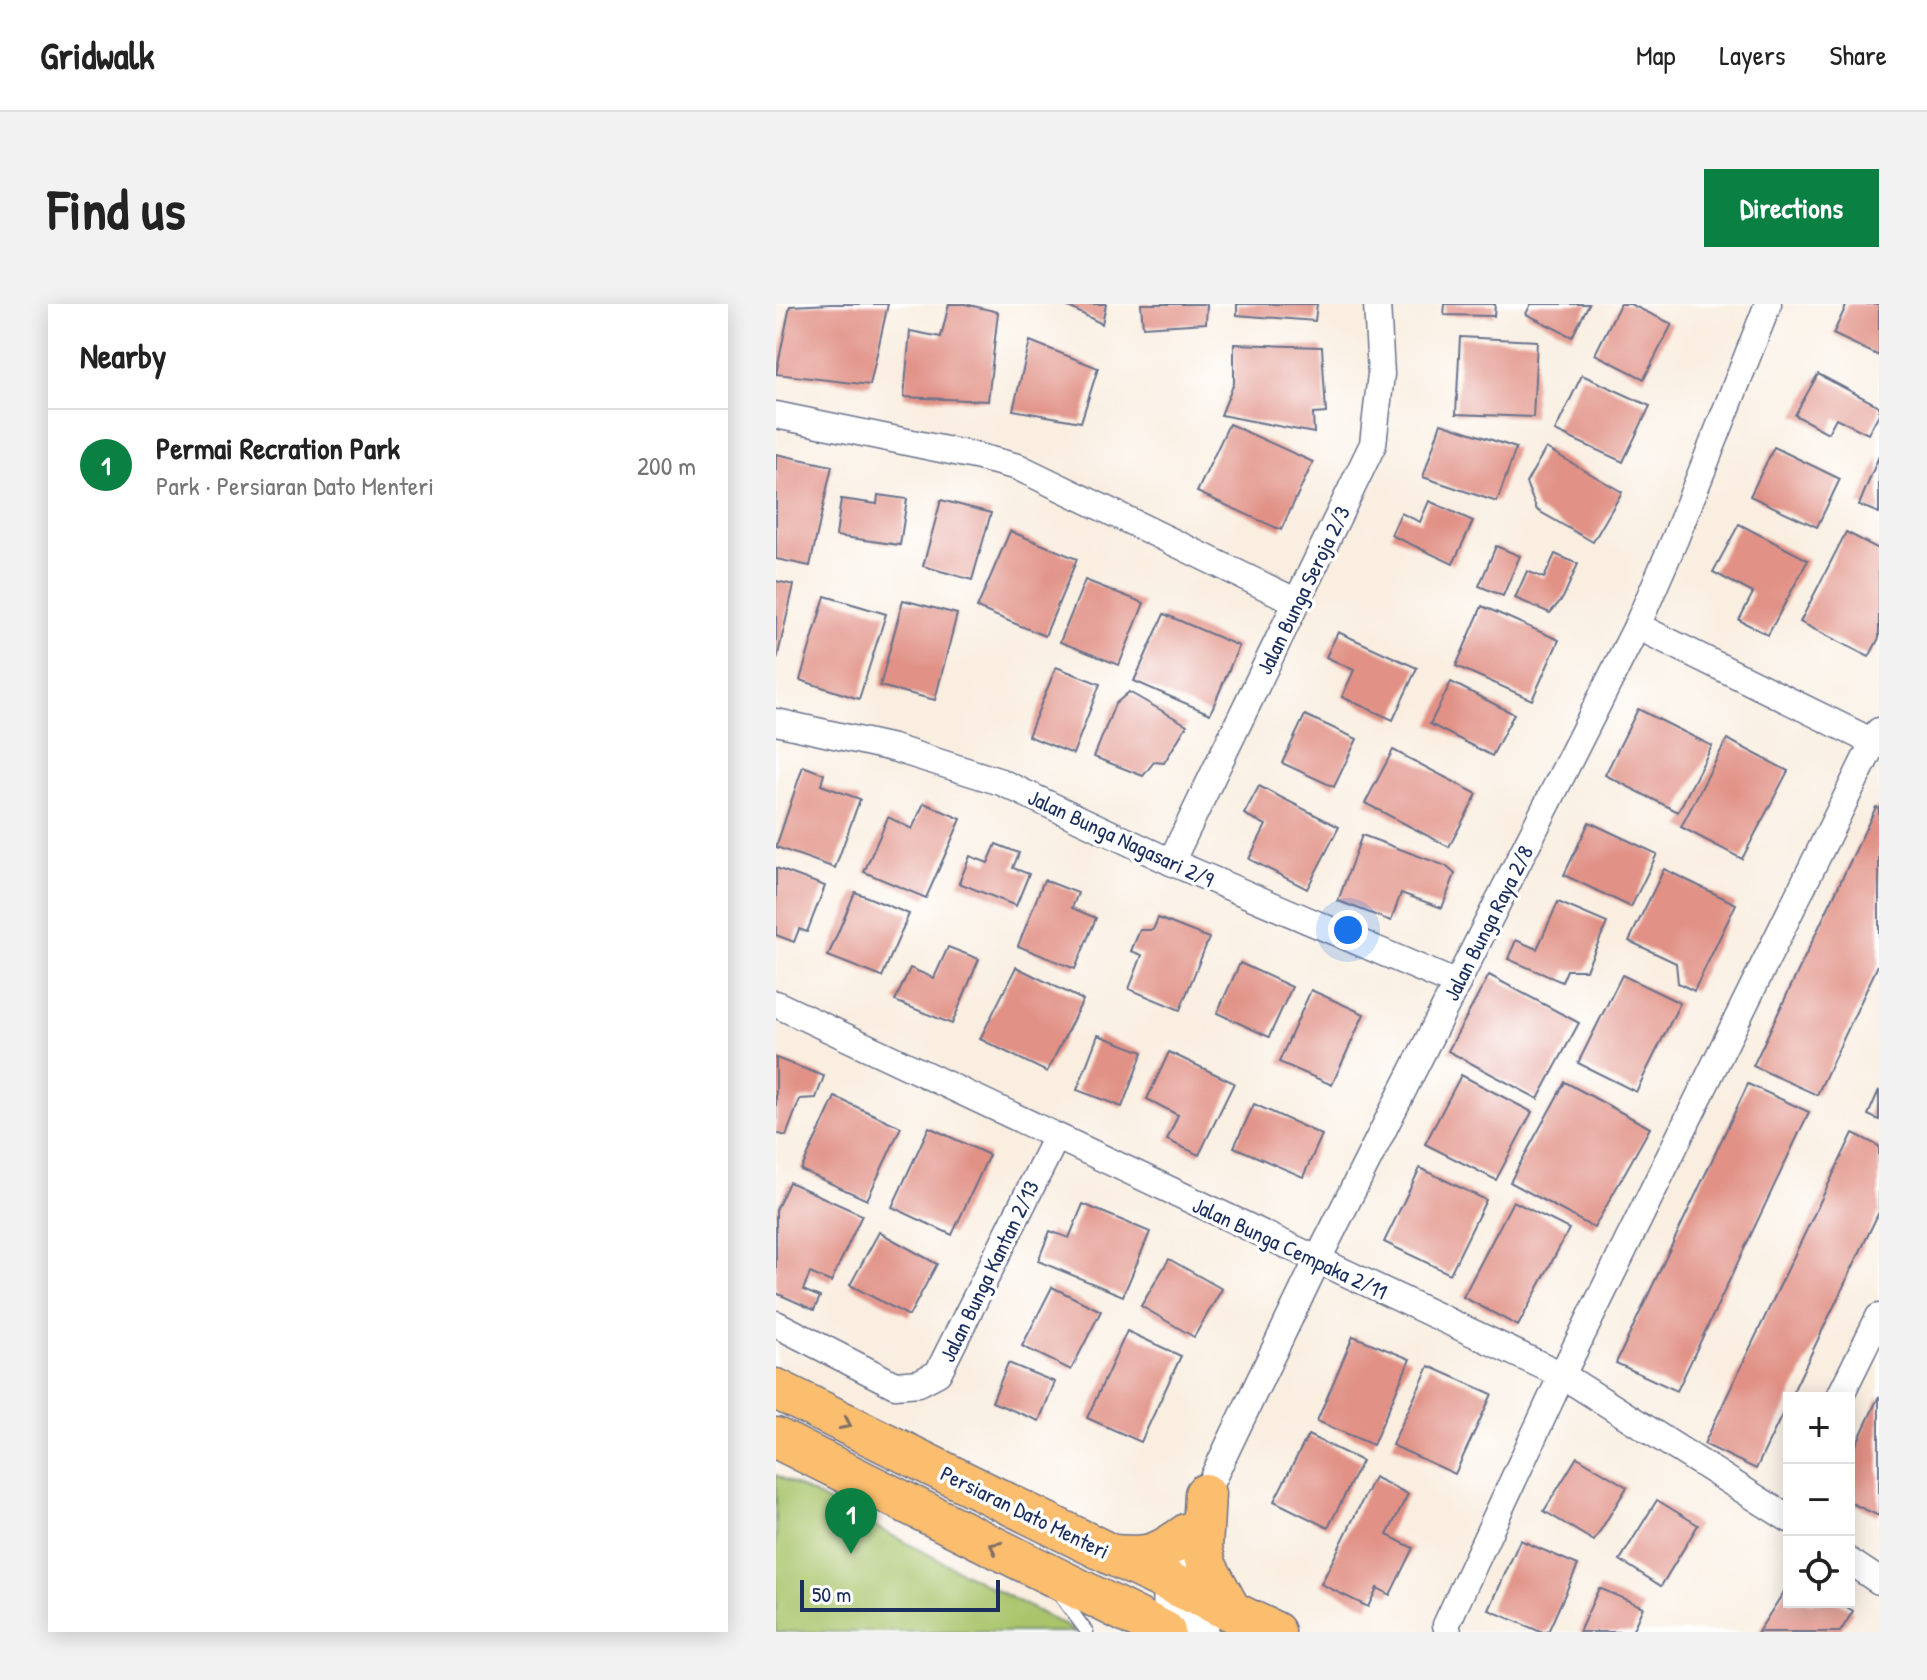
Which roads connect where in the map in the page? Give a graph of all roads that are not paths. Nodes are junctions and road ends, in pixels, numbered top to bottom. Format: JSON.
{"nodes":[{"id":1,"x":1377,"y":304,"type":"edge"},
{"id":2,"x":1768,"y":304,"type":"edge"},
{"id":3,"x":776,"y":415,"type":"edge"},
{"id":4,"x":1297,"y":602,"type":"junction"},
{"id":5,"x":1637,"y":626,"type":"junction"},
{"id":6,"x":776,"y":722,"type":"edge"},
{"id":7,"x":1877,"y":739,"type":"edge"},
{"id":8,"x":1171,"y":862,"type":"junction"},
{"id":9,"x":1457,"y":984,"type":"junction"},
{"id":10,"x":776,"y":1004,"type":"edge"},
{"id":11,"x":1056,"y":1137,"type":"junction"},
{"id":12,"x":1317,"y":1261,"type":"junction"},
{"id":13,"x":1879,"y":1317,"type":"edge"},
{"id":14,"x":776,"y":1324,"type":"edge"},
{"id":15,"x":1562,"y":1375,"type":"junction"},
{"id":16,"x":776,"y":1389,"type":"edge"},
{"id":17,"x":1842,"y":1392,"type":"edge"},
{"id":18,"x":776,"y":1438,"type":"edge"},
{"id":19,"x":1205,"y":1494,"type":"junction"},
{"id":20,"x":1783,"y":1508,"type":"edge"},
{"id":21,"x":1188,"y":1533,"type":"junction"},
{"id":22,"x":1112,"y":1555,"type":"junction"},
{"id":23,"x":1855,"y":1565,"type":"edge"},
{"id":24,"x":1040,"y":1569,"type":"junction"},
{"id":25,"x":1879,"y":1581,"type":"edge"},
{"id":26,"x":1170,"y":1582,"type":"junction"},
{"id":27,"x":1218,"y":1620,"type":"edge"},
{"id":28,"x":1087,"y":1632,"type":"edge"},
{"id":29,"x":1165,"y":1632,"type":"edge"},
{"id":30,"x":1275,"y":1632,"type":"edge"},
{"id":31,"x":1448,"y":1632,"type":"edge"}],
"edges":[{"from":1,"to":4,"type":"street","name":"Jalan Bunga Seroja 2/3"},
{"from":2,"to":5,"type":"street","name":"Jalan Bunga Raya 2/8"},
{"from":3,"to":4,"type":"street"},
{"from":4,"to":8,"type":"street","name":"Jalan Bunga Seroja 2/3"},
{"from":5,"to":7,"type":"street"},
{"from":5,"to":9,"type":"street","name":"Jalan Bunga Raya 2/8"},
{"from":6,"to":8,"type":"street","name":"Jalan Bunga Nagasari 2/9"},
{"from":7,"to":15,"type":"street"},
{"from":8,"to":9,"type":"street","name":"Jalan Bunga Nagasari 2/9"},
{"from":9,"to":12,"type":"street","name":"Jalan Bunga Raya 2/8"},
{"from":10,"to":11,"type":"street","name":"Jalan Bunga Cempaka 2/11"},
{"from":11,"to":12,"type":"street","name":"Jalan Bunga Cempaka 2/11"},
{"from":11,"to":14,"type":"street","name":"Jalan Bunga Kantan 2/13"},
{"from":12,"to":15,"type":"street","name":"Jalan Bunga Cempaka 2/11"},
{"from":12,"to":19,"type":"street","name":"Jalan Bunga Raya 2/8"},
{"from":13,"to":17,"type":"street"},
{"from":15,"to":20,"type":"street","name":"Jalan Bunga Cempaka 2/11"},
{"from":15,"to":31,"type":"street"},
{"from":16,"to":22,"type":"main road","name":"Persiaran Dato Menteri","one_way":true},
{"from":24,"to":18,"type":"main road","name":"Persiaran Dato Menteri","one_way":true},
{"from":19,"to":21,"type":"street","name":"Jalan Bunga Raya 2/8"},
{"from":19,"to":27,"type":"main road"},
{"from":21,"to":22,"type":"main road"},
{"from":21,"to":26,"type":"street","name":"Jalan Bunga Raya 2/8"},
{"from":22,"to":26,"type":"main road","name":"Persiaran Dato Menteri"},
{"from":23,"to":25,"type":"street"},
{"from":24,"to":28,"type":"lane"},
{"from":24,"to":29,"type":"main road","name":"Persiaran Dato Menteri"},
{"from":26,"to":27,"type":"main road","name":"Persiaran Dato Menteri"},
{"from":27,"to":30,"type":"main road","name":"Persiaran Dato Menteri"}]}
